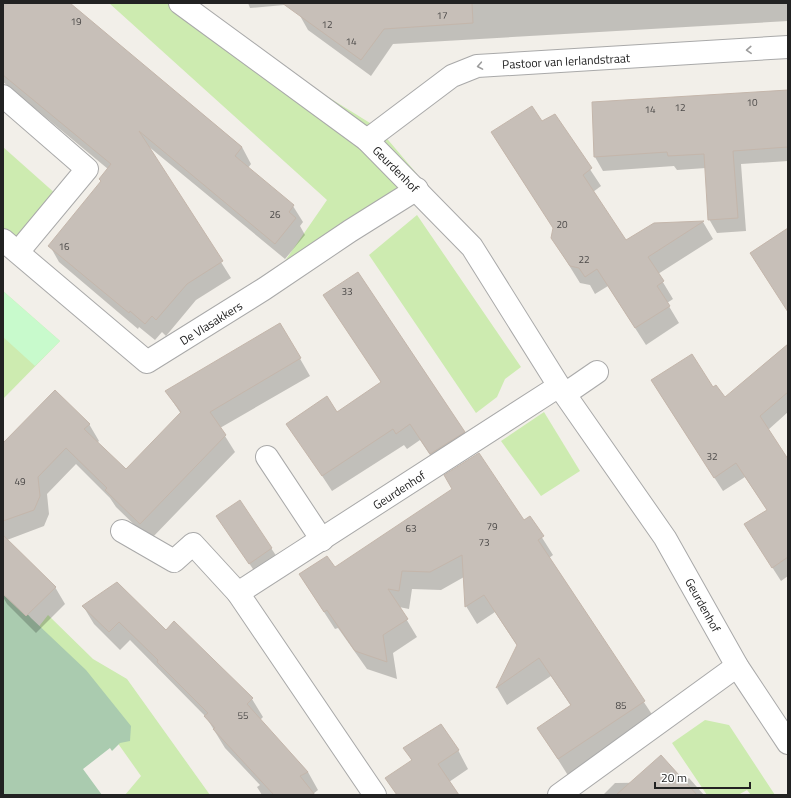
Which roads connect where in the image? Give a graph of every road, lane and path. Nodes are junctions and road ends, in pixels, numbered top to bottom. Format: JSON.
{"nodes":[{"id":1,"x":180,"y":3,"type":"edge"},
{"id":2,"x":788,"y":47,"type":"edge"},
{"id":3,"x":3,"y":96,"type":"edge"},
{"id":4,"x":367,"y":140,"type":"junction"},
{"id":5,"x":417,"y":189,"type":"junction"},
{"id":6,"x":11,"y":246,"type":"edge"},
{"id":7,"x":597,"y":372,"type":"dead end"},
{"id":8,"x":562,"y":390,"type":"junction"},
{"id":9,"x":267,"y":457,"type":"dead end"},
{"id":10,"x":122,"y":531,"type":"dead end"},
{"id":11,"x":322,"y":540,"type":"junction"},
{"id":12,"x":238,"y":593,"type":"junction"},
{"id":13,"x":737,"y":666,"type":"junction"},
{"id":14,"x":788,"y":743,"type":"edge"},
{"id":15,"x":375,"y":795,"type":"edge"},
{"id":16,"x":559,"y":795,"type":"edge"}],
"edges":[{"from":1,"to":4,"type":"street","name":"Geurdenhof"},
{"from":2,"to":4,"type":"street","name":"Pastoor van Ierlandstraat","one_way":true},
{"from":3,"to":6,"type":"street","name":"De Vlasakkers"},
{"from":4,"to":5,"type":"street","name":"Geurdenhof"},
{"from":5,"to":6,"type":"street","name":"De Vlasakkers"},
{"from":5,"to":8,"type":"street","name":"Geurdenhof"},
{"from":7,"to":8,"type":"street"},
{"from":8,"to":11,"type":"street","name":"Geurdenhof"},
{"from":8,"to":13,"type":"street","name":"Geurdenhof"},
{"from":9,"to":11,"type":"street"},
{"from":10,"to":12,"type":"street"},
{"from":11,"to":12,"type":"street","name":"Geurdenhof"},
{"from":12,"to":15,"type":"street"},
{"from":13,"to":14,"type":"street","name":"Geurdenhof"},
{"from":13,"to":16,"type":"street"}]}
